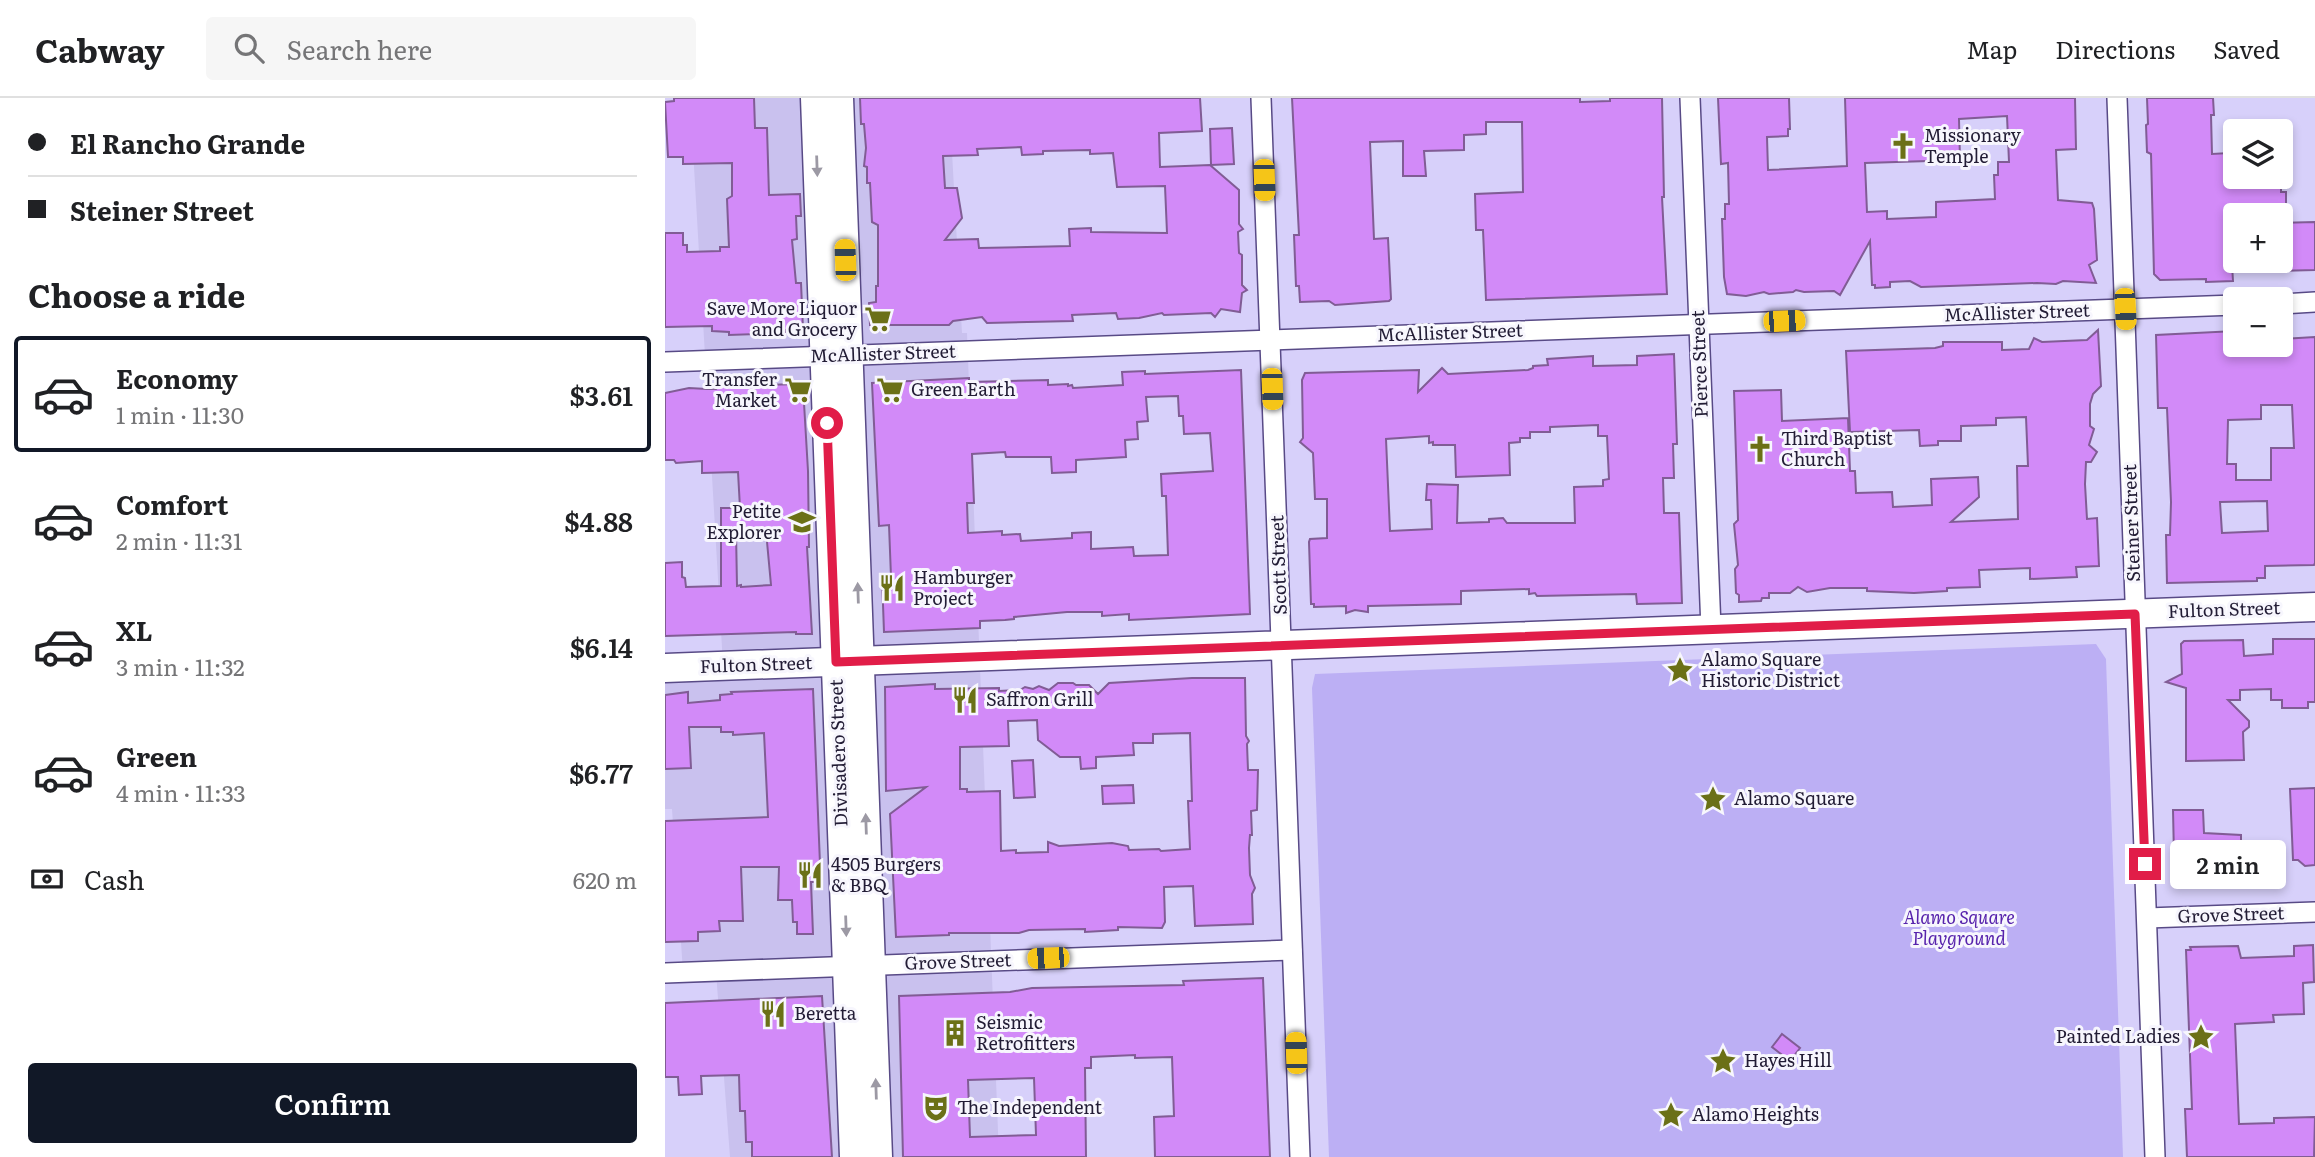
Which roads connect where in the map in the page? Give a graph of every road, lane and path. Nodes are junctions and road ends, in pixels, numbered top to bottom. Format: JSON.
{"nodes":[{"id":1,"x":815,"y":98,"type":"edge"},
{"id":2,"x":839,"y":98,"type":"edge"},
{"id":3,"x":1261,"y":98,"type":"edge"},
{"id":4,"x":1690,"y":98,"type":"edge"},
{"id":5,"x":2117,"y":98,"type":"edge"},
{"id":6,"x":2315,"y":302,"type":"edge"},
{"id":7,"x":2293,"y":303,"type":"edge"},
{"id":8,"x":2223,"y":305,"type":"edge"},
{"id":9,"x":2125,"y":309,"type":"junction"},
{"id":10,"x":1698,"y":324,"type":"junction"},
{"id":11,"x":1270,"y":339,"type":"junction"},
{"id":12,"x":837,"y":356,"type":"junction"},
{"id":13,"x":665,"y":362,"type":"edge"},
{"id":14,"x":2315,"y":607,"type":"edge"},
{"id":15,"x":2135,"y":614,"type":"junction"},
{"id":16,"x":1711,"y":629,"type":"junction"},
{"id":17,"x":1281,"y":645,"type":"junction"},
{"id":18,"x":848,"y":661,"type":"junction"},
{"id":19,"x":665,"y":668,"type":"edge"},
{"id":20,"x":2315,"y":912,"type":"edge"},
{"id":21,"x":2147,"y":918,"type":"junction"},
{"id":22,"x":1293,"y":950,"type":"junction"},
{"id":23,"x":859,"y":966,"type":"junction"},
{"id":24,"x":665,"y":973,"type":"edge"},
{"id":25,"x":854,"y":1157,"type":"edge"},
{"id":26,"x":878,"y":1157,"type":"edge"},
{"id":27,"x":1300,"y":1157,"type":"edge"},
{"id":28,"x":2155,"y":1157,"type":"edge"}],
"edges":[{"from":1,"to":12,"type":"street","name":"Divisadero Street","one_way":true},
{"from":2,"to":12,"type":"street","name":"Divisadero Street"},
{"from":3,"to":11,"type":"street","name":"Scott Street"},
{"from":4,"to":10,"type":"street","name":"Pierce Street"},
{"from":5,"to":9,"type":"street","name":"Steiner Street"},
{"from":6,"to":7,"type":"street"},
{"from":8,"to":9,"type":"street","name":"McAllister Street"},
{"from":9,"to":10,"type":"street","name":"McAllister Street"},
{"from":9,"to":15,"type":"street","name":"Steiner Street"},
{"from":10,"to":11,"type":"street","name":"McAllister Street"},
{"from":10,"to":16,"type":"street","name":"Pierce Street"},
{"from":11,"to":12,"type":"street","name":"McAllister Street"},
{"from":11,"to":17,"type":"street","name":"Scott Street"},
{"from":12,"to":13,"type":"street","name":"McAllister Street"},
{"from":12,"to":18,"type":"street","name":"Divisadero Street"},
{"from":14,"to":15,"type":"street","name":"Fulton Street"},
{"from":15,"to":16,"type":"street","name":"Fulton Street"},
{"from":15,"to":21,"type":"street","name":"Steiner Street"},
{"from":16,"to":17,"type":"street","name":"Fulton Street"},
{"from":17,"to":18,"type":"street","name":"Fulton Street"},
{"from":17,"to":22,"type":"street","name":"Scott Street"},
{"from":18,"to":19,"type":"street","name":"Fulton Street"},
{"from":18,"to":23,"type":"street","name":"Divisadero Street"},
{"from":20,"to":21,"type":"street","name":"Grove Street"},
{"from":21,"to":28,"type":"street","name":"Steiner Street"},
{"from":22,"to":23,"type":"street","name":"Grove Street"},
{"from":22,"to":27,"type":"street","name":"Scott Street"},
{"from":23,"to":24,"type":"street","name":"Grove Street"},
{"from":23,"to":25,"type":"street","name":"Divisadero Street"},
{"from":26,"to":23,"type":"street","name":"Divisadero Street","one_way":true}]}
